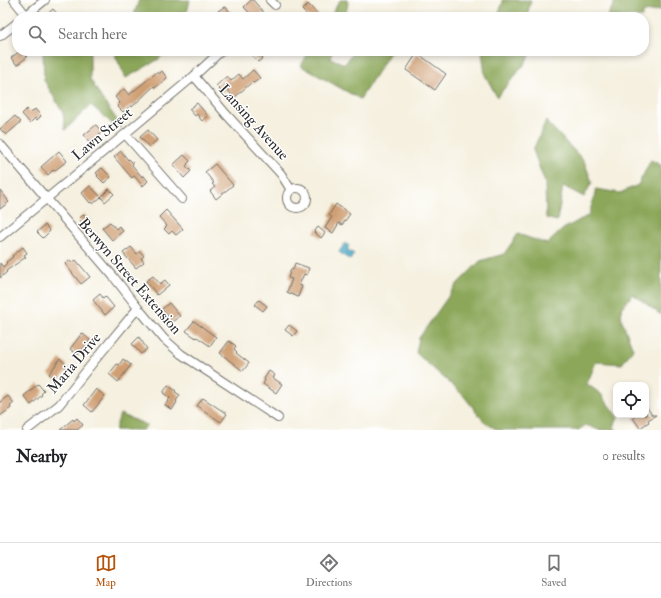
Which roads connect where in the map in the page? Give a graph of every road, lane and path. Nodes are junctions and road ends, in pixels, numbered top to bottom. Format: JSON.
{"nodes":[{"id":1,"x":14,"y":0,"type":"edge"},
{"id":2,"x":45,"y":0,"type":"edge"},
{"id":3,"x":22,"y":12,"type":"edge"},
{"id":4,"x":30,"y":12,"type":"edge"},
{"id":5,"x":12,"y":27,"type":"edge"},
{"id":6,"x":0,"y":36,"type":"edge"},
{"id":7,"x":216,"y":56,"type":"edge"},
{"id":8,"x":194,"y":76,"type":"junction"},
{"id":9,"x":125,"y":134,"type":"junction"},
{"id":10,"x":0,"y":144,"type":"edge"},
{"id":11,"x":291,"y":190,"type":"dead end"},
{"id":12,"x":46,"y":199,"type":"junction"},
{"id":13,"x":182,"y":199,"type":"dead end"},
{"id":14,"x":0,"y":237,"type":"edge"},
{"id":15,"x":138,"y":308,"type":"junction"},
{"id":16,"x":278,"y":418,"type":"dead end"},
{"id":17,"x":27,"y":430,"type":"edge"}],
"edges":[{"from":1,"to":3,"type":"street"},
{"from":2,"to":4,"type":"street"},
{"from":5,"to":6,"type":"street"},
{"from":7,"to":8,"type":"street","name":"Lawn Street"},
{"from":8,"to":9,"type":"street","name":"Lawn Street"},
{"from":8,"to":11,"type":"street","name":"Lansing Avenue"},
{"from":9,"to":12,"type":"street","name":"Lawn Street"},
{"from":9,"to":13,"type":"street"},
{"from":10,"to":12,"type":"street","name":"Berwyn Street Extension"},
{"from":12,"to":14,"type":"street","name":"Lawn Street"},
{"from":12,"to":15,"type":"street","name":"Berwyn Street Extension"},
{"from":15,"to":16,"type":"street","name":"Berwyn Street Extension"},
{"from":15,"to":17,"type":"street","name":"Maria Drive"}]}
